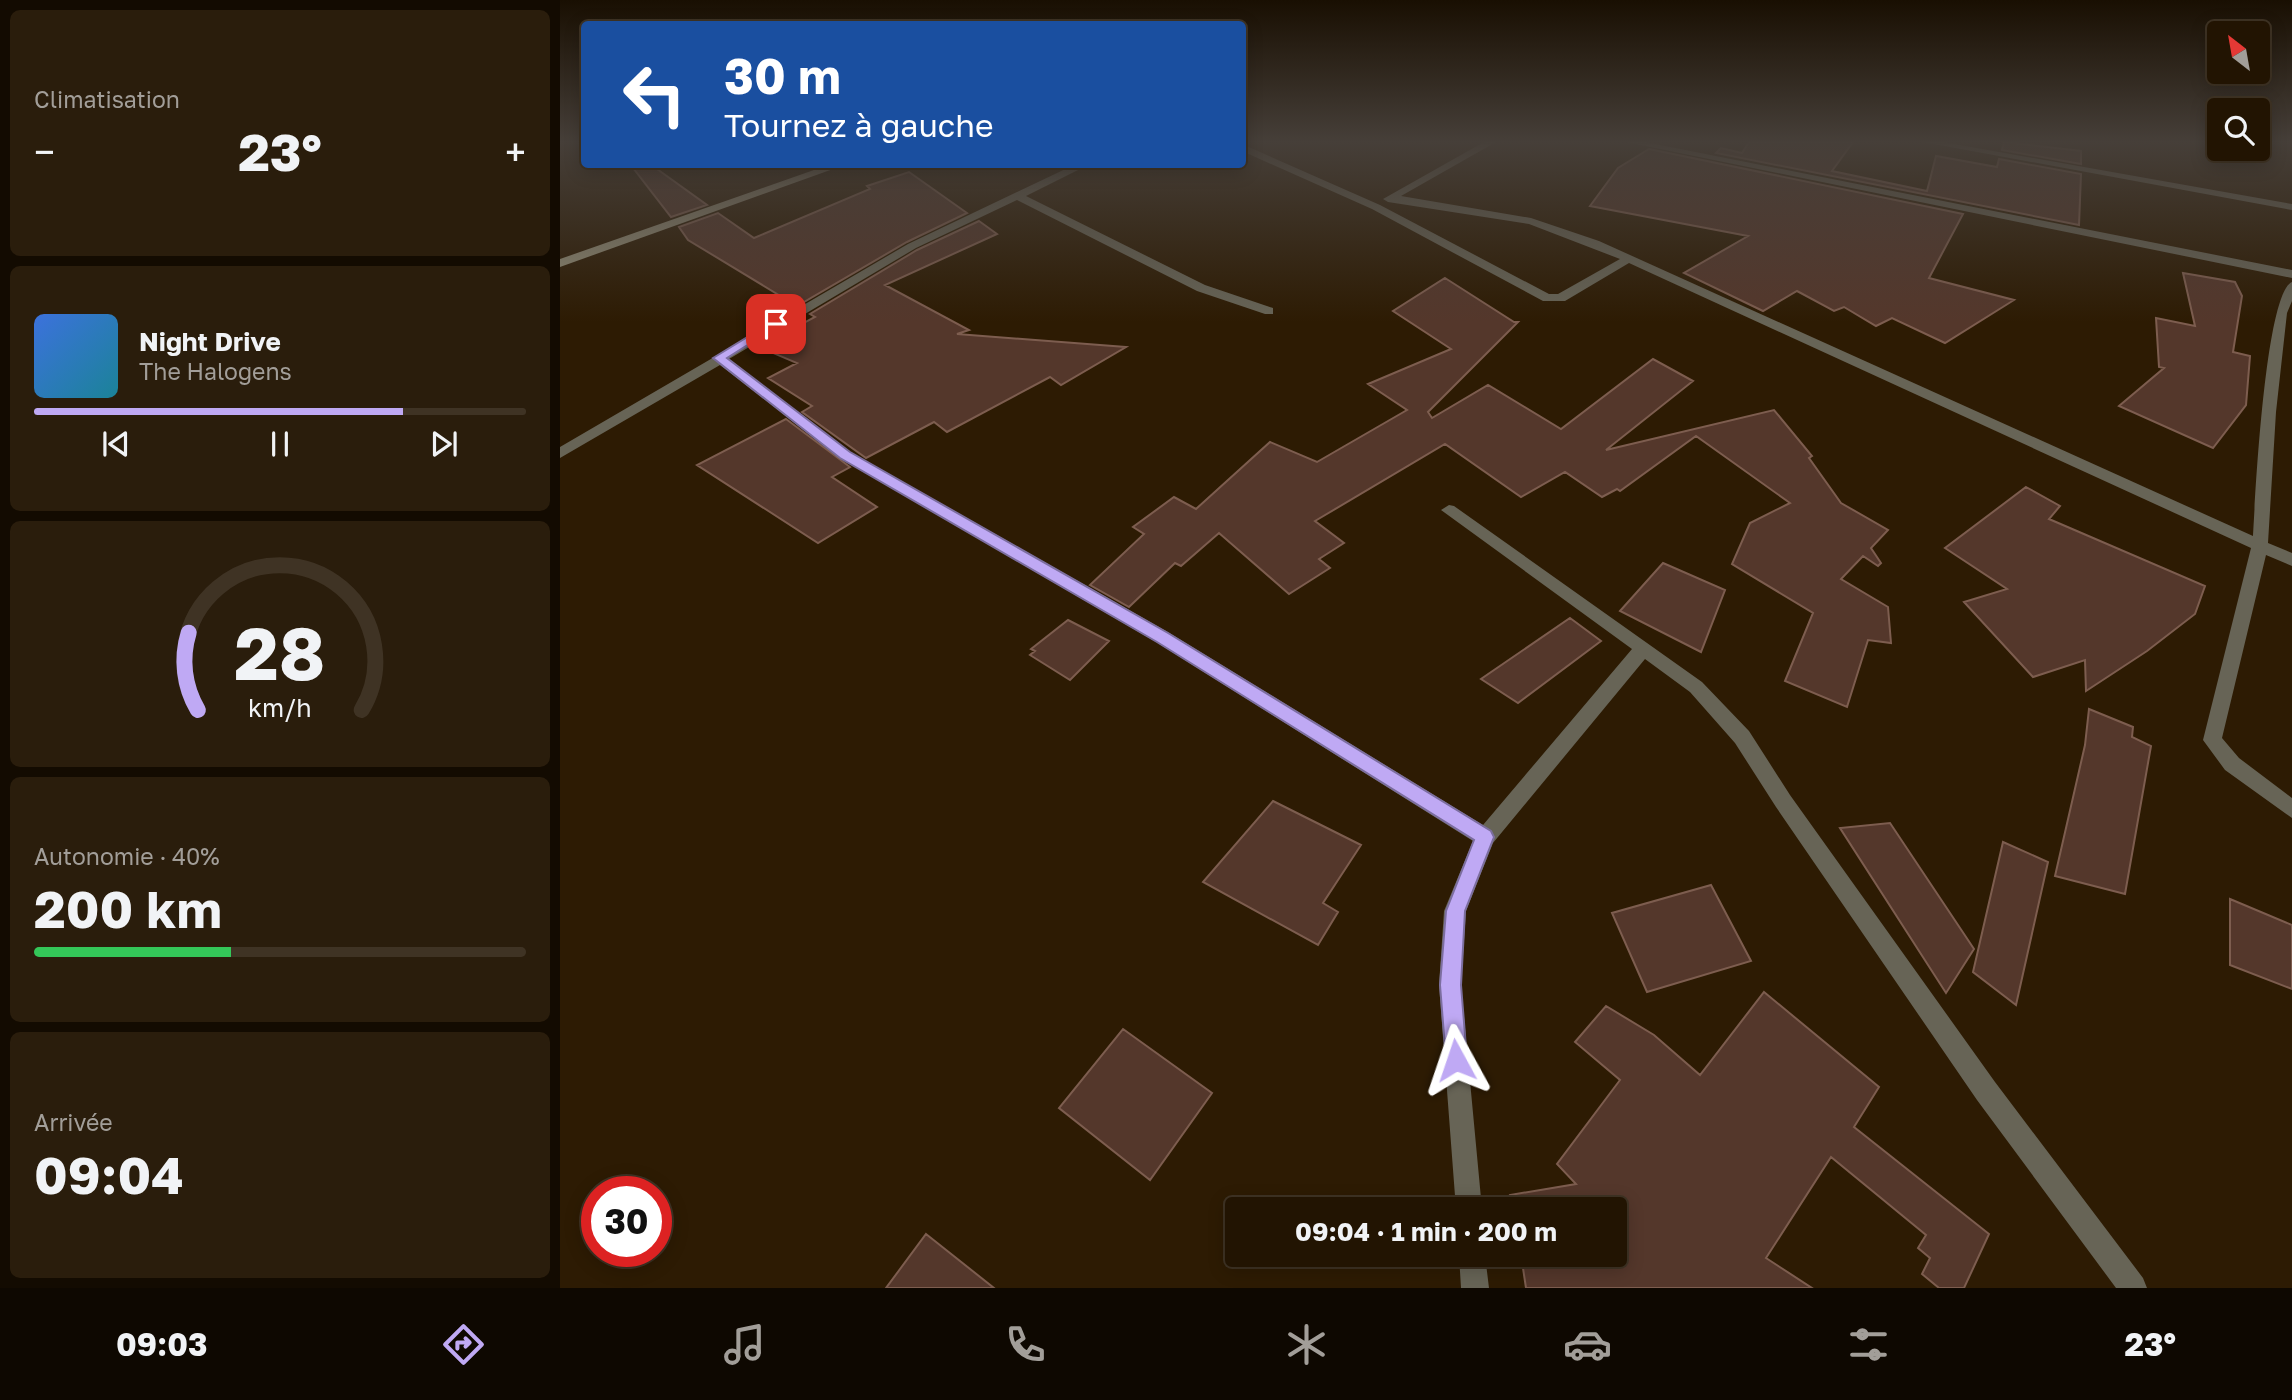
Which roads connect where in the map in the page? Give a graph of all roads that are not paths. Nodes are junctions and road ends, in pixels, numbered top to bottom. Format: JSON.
{"nodes":[{"id":1,"x":733,"y":202,"type":"edge"},
{"id":2,"x":1004,"y":202,"type":"edge"},
{"id":3,"x":1029,"y":202,"type":"edge"},
{"id":4,"x":1365,"y":202,"type":"edge"},
{"id":5,"x":1384,"y":202,"type":"edge"},
{"id":6,"x":1416,"y":202,"type":"edge"},
{"id":7,"x":1932,"y":202,"type":"edge"},
{"id":8,"x":2265,"y":202,"type":"edge"},
{"id":9,"x":1376,"y":207,"type":"junction"},
{"id":10,"x":2292,"y":207,"type":"edge"},
{"id":11,"x":1629,"y":258,"type":"junction"},
{"id":12,"x":560,"y":263,"type":"edge"},
{"id":13,"x":2292,"y":274,"type":"edge"},
{"id":14,"x":2292,"y":286,"type":"edge"},
{"id":15,"x":1269,"y":311,"type":"dead end"},
{"id":16,"x":719,"y":358,"type":"junction"},
{"id":17,"x":560,"y":453,"type":"edge"},
{"id":18,"x":1449,"y":510,"type":"dead end"},
{"id":19,"x":2260,"y":545,"type":"junction"},
{"id":20,"x":2292,"y":560,"type":"edge"},
{"id":21,"x":1643,"y":648,"type":"junction"},
{"id":22,"x":2292,"y":809,"type":"edge"},
{"id":23,"x":1485,"y":837,"type":"junction"},
{"id":24,"x":1468,"y":1197,"type":"edge"},
{"id":25,"x":1473,"y":1267,"type":"edge"},
{"id":26,"x":1475,"y":1288,"type":"edge"},
{"id":27,"x":2133,"y":1288,"type":"edge"}],
"edges":[{"from":1,"to":12,"type":"street"},
{"from":2,"to":16,"type":"street"},
{"from":3,"to":15,"type":"street"},
{"from":4,"to":9,"type":"street"},
{"from":5,"to":9,"type":"street"},
{"from":6,"to":11,"type":"street"},
{"from":7,"to":13,"type":"street"},
{"from":8,"to":10,"type":"street"},
{"from":9,"to":11,"type":"street"},
{"from":11,"to":19,"type":"street"},
{"from":14,"to":19,"type":"street"},
{"from":16,"to":17,"type":"street"},
{"from":16,"to":23,"type":"street"},
{"from":18,"to":21,"type":"street"},
{"from":19,"to":20,"type":"street"},
{"from":19,"to":22,"type":"street"},
{"from":21,"to":23,"type":"street"},
{"from":21,"to":27,"type":"street"},
{"from":23,"to":24,"type":"street"},
{"from":25,"to":26,"type":"street"}]}
